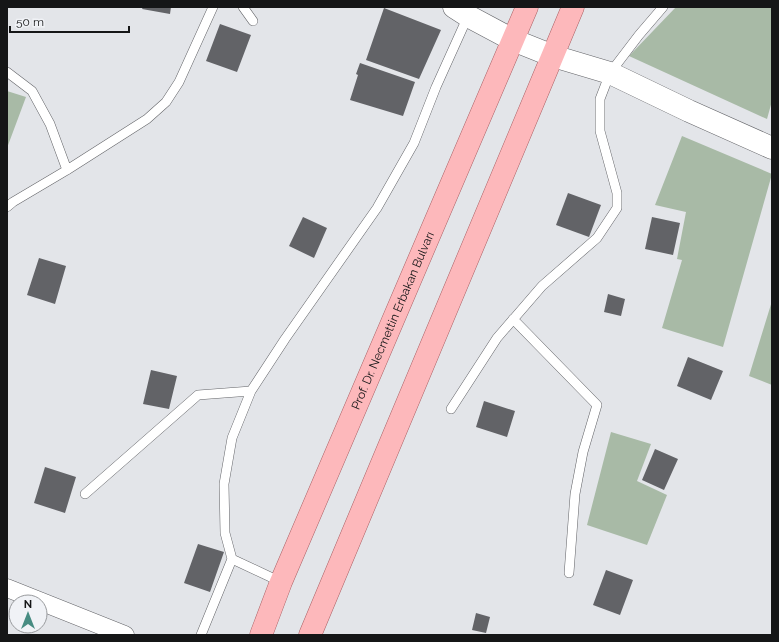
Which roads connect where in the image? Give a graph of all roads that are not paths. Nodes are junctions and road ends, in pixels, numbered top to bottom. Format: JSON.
{"nodes":[{"id":1,"x":213,"y":7,"type":"edge"},
{"id":2,"x":243,"y":7,"type":"edge"},
{"id":3,"x":527,"y":7,"type":"edge"},
{"id":4,"x":573,"y":7,"type":"edge"},
{"id":5,"x":663,"y":7,"type":"edge"},
{"id":6,"x":459,"y":10,"type":"edge"},
{"id":7,"x":253,"y":22,"type":"dead end"},
{"id":8,"x":513,"y":40,"type":"junction"},
{"id":9,"x":553,"y":56,"type":"junction"},
{"id":10,"x":7,"y":72,"type":"edge"},
{"id":11,"x":610,"y":73,"type":"junction"},
{"id":12,"x":772,"y":148,"type":"edge"},
{"id":13,"x":67,"y":170,"type":"junction"},
{"id":14,"x":7,"y":207,"type":"edge"},
{"id":15,"x":513,"y":319,"type":"junction"},
{"id":16,"x":250,"y":391,"type":"junction"},
{"id":17,"x":451,"y":409,"type":"dead end"},
{"id":18,"x":85,"y":494,"type":"dead end"},
{"id":19,"x":232,"y":559,"type":"junction"},
{"id":20,"x":569,"y":573,"type":"dead end"},
{"id":21,"x":281,"y":582,"type":"junction"},
{"id":22,"x":7,"y":588,"type":"edge"},
{"id":23,"x":125,"y":635,"type":"edge"},
{"id":24,"x":201,"y":635,"type":"edge"},
{"id":25,"x":261,"y":635,"type":"edge"},
{"id":26,"x":310,"y":635,"type":"edge"}],
"edges":[{"from":1,"to":13,"type":"lane"},
{"from":2,"to":7,"type":"lane"},
{"from":3,"to":8,"type":"main road","name":"Prof. Dr. Necmettin Erbakan Bulvarı"},
{"from":4,"to":9,"type":"main road"},
{"from":5,"to":11,"type":"lane"},
{"from":6,"to":8,"type":"street"},
{"from":6,"to":16,"type":"lane"},
{"from":8,"to":9,"type":"street"},
{"from":8,"to":21,"type":"main road","name":"Prof. Dr. Necmettin Erbakan Bulvarı"},
{"from":9,"to":11,"type":"street"},
{"from":9,"to":26,"type":"main road"},
{"from":10,"to":13,"type":"lane"},
{"from":11,"to":12,"type":"street"},
{"from":11,"to":15,"type":"lane"},
{"from":13,"to":14,"type":"lane"},
{"from":15,"to":17,"type":"lane"},
{"from":15,"to":20,"type":"lane"},
{"from":16,"to":18,"type":"lane"},
{"from":16,"to":19,"type":"lane"},
{"from":19,"to":21,"type":"lane"},
{"from":19,"to":24,"type":"lane"},
{"from":21,"to":25,"type":"main road","name":"Prof. Dr. Necmettin Erbakan Bulvarı"},
{"from":22,"to":23,"type":"street"}]}
